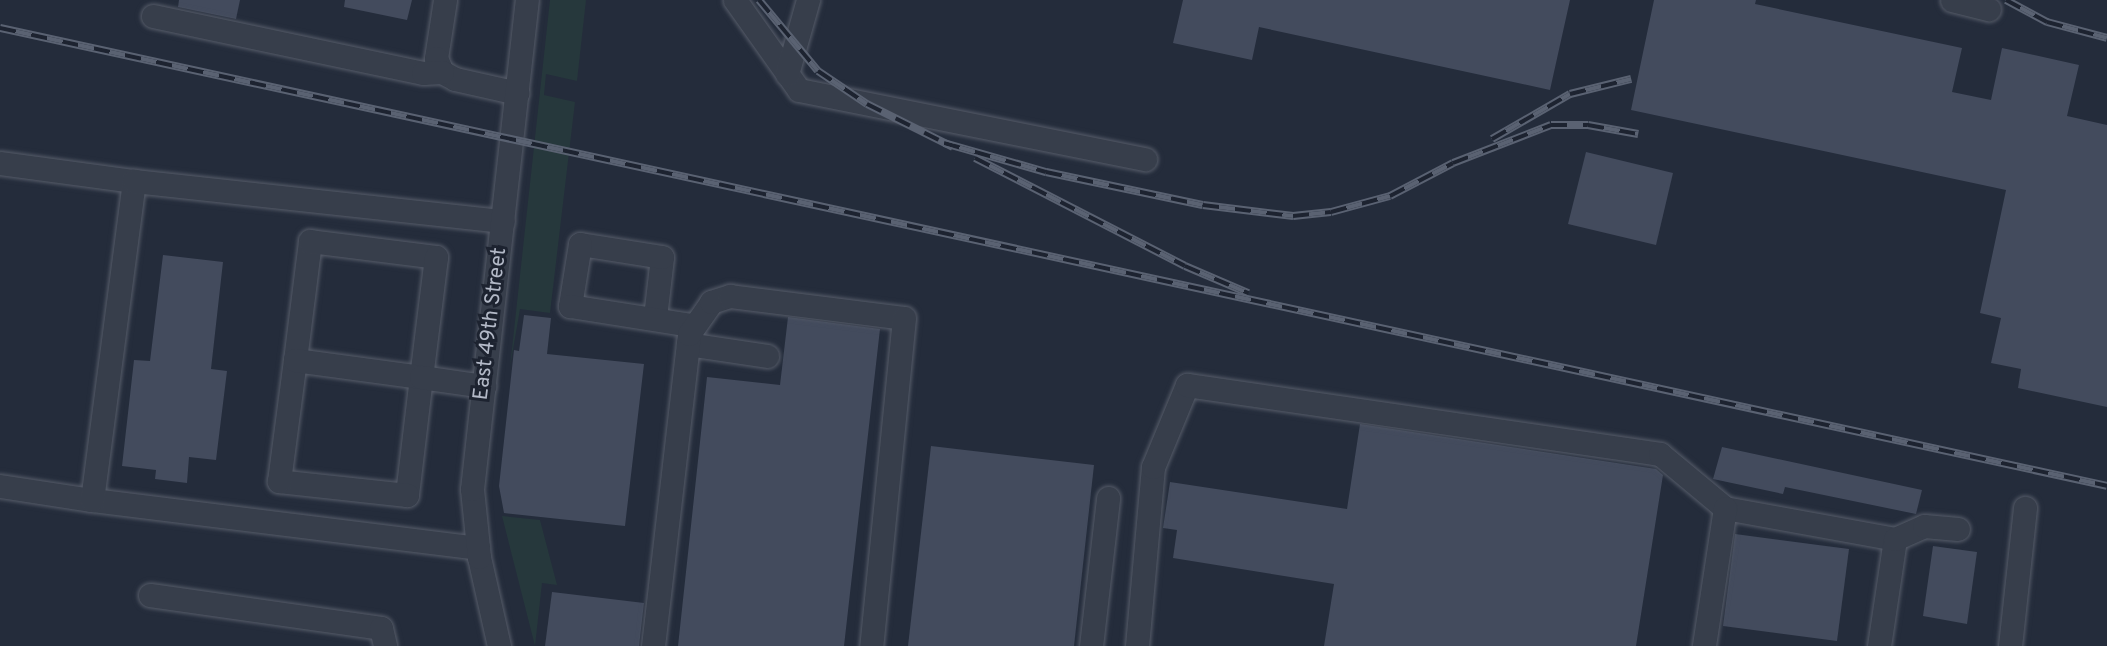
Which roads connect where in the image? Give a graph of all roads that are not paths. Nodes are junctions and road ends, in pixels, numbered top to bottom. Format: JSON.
{"nodes":[{"id":1,"x":445,"y":0,"type":"edge"},
{"id":2,"x":527,"y":0,"type":"edge"},
{"id":3,"x":735,"y":0,"type":"edge"},
{"id":4,"x":808,"y":0,"type":"edge"},
{"id":5,"x":1952,"y":0,"type":"edge"},
{"id":6,"x":1989,"y":9,"type":"dead end"},
{"id":7,"x":153,"y":16,"type":"dead end"},
{"id":8,"x":442,"y":72,"type":"junction"},
{"id":9,"x":787,"y":74,"type":"junction"},
{"id":10,"x":517,"y":93,"type":"junction"},
{"id":11,"x":1145,"y":159,"type":"dead end"},
{"id":12,"x":0,"y":163,"type":"edge"},
{"id":13,"x":134,"y":181,"type":"junction"},
{"id":14,"x":503,"y":221,"type":"junction"},
{"id":15,"x":655,"y":317,"type":"junction"},
{"id":16,"x":690,"y":335,"type":"junction"},
{"id":17,"x":767,"y":356,"type":"dead end"},
{"id":18,"x":295,"y":359,"type":"junction"},
{"id":19,"x":421,"y":377,"type":"junction"},
{"id":20,"x":484,"y":386,"type":"junction"},
{"id":21,"x":0,"y":486,"type":"edge"},
{"id":22,"x":1108,"y":498,"type":"dead end"},
{"id":23,"x":92,"y":500,"type":"junction"},
{"id":24,"x":1726,"y":508,"type":"junction"},
{"id":25,"x":2025,"y":508,"type":"dead end"},
{"id":26,"x":1958,"y":529,"type":"dead end"},
{"id":27,"x":1895,"y":539,"type":"junction"},
{"id":28,"x":478,"y":548,"type":"junction"},
{"id":29,"x":150,"y":595,"type":"dead end"},
{"id":30,"x":385,"y":646,"type":"edge"},
{"id":31,"x":499,"y":646,"type":"edge"},
{"id":32,"x":653,"y":646,"type":"edge"},
{"id":33,"x":871,"y":646,"type":"edge"},
{"id":34,"x":1091,"y":646,"type":"edge"},
{"id":35,"x":1137,"y":646,"type":"edge"},
{"id":36,"x":1704,"y":646,"type":"edge"},
{"id":37,"x":1879,"y":646,"type":"edge"},
{"id":38,"x":2010,"y":646,"type":"edge"}],
"edges":[{"from":1,"to":8,"type":"street"},
{"from":2,"to":10,"type":"street","name":"East 49th Street"},
{"from":3,"to":9,"type":"street"},
{"from":4,"to":9,"type":"street"},
{"from":5,"to":6,"type":"street"},
{"from":7,"to":8,"type":"street"},
{"from":8,"to":10,"type":"street"},
{"from":9,"to":11,"type":"street"},
{"from":10,"to":14,"type":"street","name":"East 49th Street"},
{"from":12,"to":13,"type":"street"},
{"from":13,"to":14,"type":"street"},
{"from":13,"to":23,"type":"street"},
{"from":14,"to":20,"type":"street","name":"East 49th Street"},
{"from":15,"to":15,"type":"street"},
{"from":15,"to":16,"type":"street"},
{"from":16,"to":17,"type":"street"},
{"from":16,"to":32,"type":"street"},
{"from":16,"to":33,"type":"street"},
{"from":18,"to":19,"type":"street"},
{"from":18,"to":19,"type":"street"},
{"from":18,"to":19,"type":"street"},
{"from":19,"to":20,"type":"street"},
{"from":20,"to":28,"type":"street","name":"East 49th Street"},
{"from":21,"to":23,"type":"street"},
{"from":22,"to":34,"type":"street"},
{"from":23,"to":28,"type":"street"},
{"from":24,"to":27,"type":"street"},
{"from":24,"to":35,"type":"street"},
{"from":24,"to":36,"type":"street"},
{"from":25,"to":38,"type":"street"},
{"from":26,"to":27,"type":"street"},
{"from":27,"to":37,"type":"street"},
{"from":28,"to":31,"type":"street","name":"East 49th Street"},
{"from":29,"to":30,"type":"street"}]}
